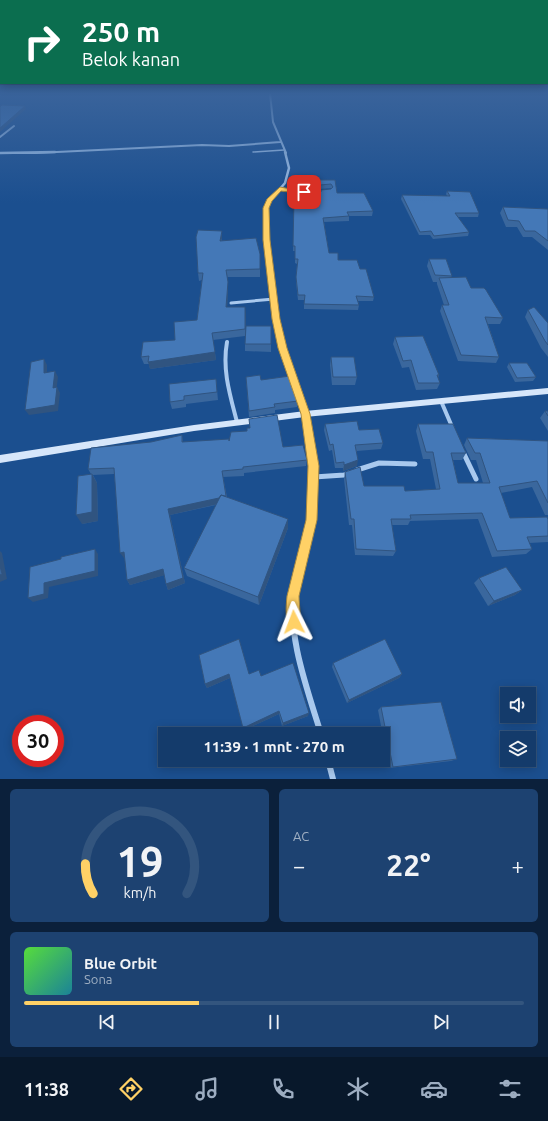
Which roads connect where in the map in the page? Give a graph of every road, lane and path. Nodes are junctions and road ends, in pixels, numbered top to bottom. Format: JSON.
{"nodes":[{"id":1,"x":10,"y":129,"type":"edge"},
{"id":2,"x":276,"y":129,"type":"edge"},
{"id":3,"x":0,"y":137,"type":"edge"},
{"id":4,"x":280,"y":142,"type":"junction"},
{"id":5,"x":284,"y":150,"type":"junction"},
{"id":6,"x":253,"y":152,"type":"dead end"},
{"id":7,"x":0,"y":153,"type":"edge"},
{"id":8,"x":280,"y":189,"type":"junction"},
{"id":9,"x":323,"y":192,"type":"edge"},
{"id":10,"x":274,"y":299,"type":"junction"},
{"id":11,"x":231,"y":303,"type":"dead end"},
{"id":12,"x":227,"y":342,"type":"dead end"},
{"id":13,"x":548,"y":391,"type":"edge"},
{"id":14,"x":441,"y":402,"type":"junction"},
{"id":15,"x":305,"y":414,"type":"junction"},
{"id":16,"x":237,"y":422,"type":"junction"},
{"id":17,"x":456,"y":435,"type":"edge"},
{"id":18,"x":461,"y":448,"type":"edge"},
{"id":19,"x":0,"y":459,"type":"edge"},
{"id":20,"x":415,"y":464,"type":"dead end"},
{"id":21,"x":314,"y":477,"type":"junction"},
{"id":22,"x":476,"y":479,"type":"dead end"},
{"id":23,"x":319,"y":727,"type":"edge"},
{"id":24,"x":330,"y":767,"type":"edge"},
{"id":25,"x":333,"y":779,"type":"edge"}],
"edges":[{"from":1,"to":3,"type":"street"},
{"from":2,"to":4,"type":"street"},
{"from":4,"to":5,"type":"street"},
{"from":4,"to":7,"type":"street"},
{"from":5,"to":6,"type":"lane"},
{"from":5,"to":8,"type":"street"},
{"from":8,"to":9,"type":"street"},
{"from":8,"to":10,"type":"street"},
{"from":10,"to":11,"type":"street"},
{"from":10,"to":15,"type":"street"},
{"from":12,"to":16,"type":"street"},
{"from":13,"to":14,"type":"main road"},
{"from":14,"to":15,"type":"main road"},
{"from":14,"to":17,"type":"street"},
{"from":15,"to":16,"type":"main road"},
{"from":15,"to":21,"type":"street"},
{"from":16,"to":19,"type":"main road"},
{"from":18,"to":22,"type":"street"},
{"from":20,"to":21,"type":"street"},
{"from":21,"to":23,"type":"street"},
{"from":24,"to":25,"type":"street"}]}
